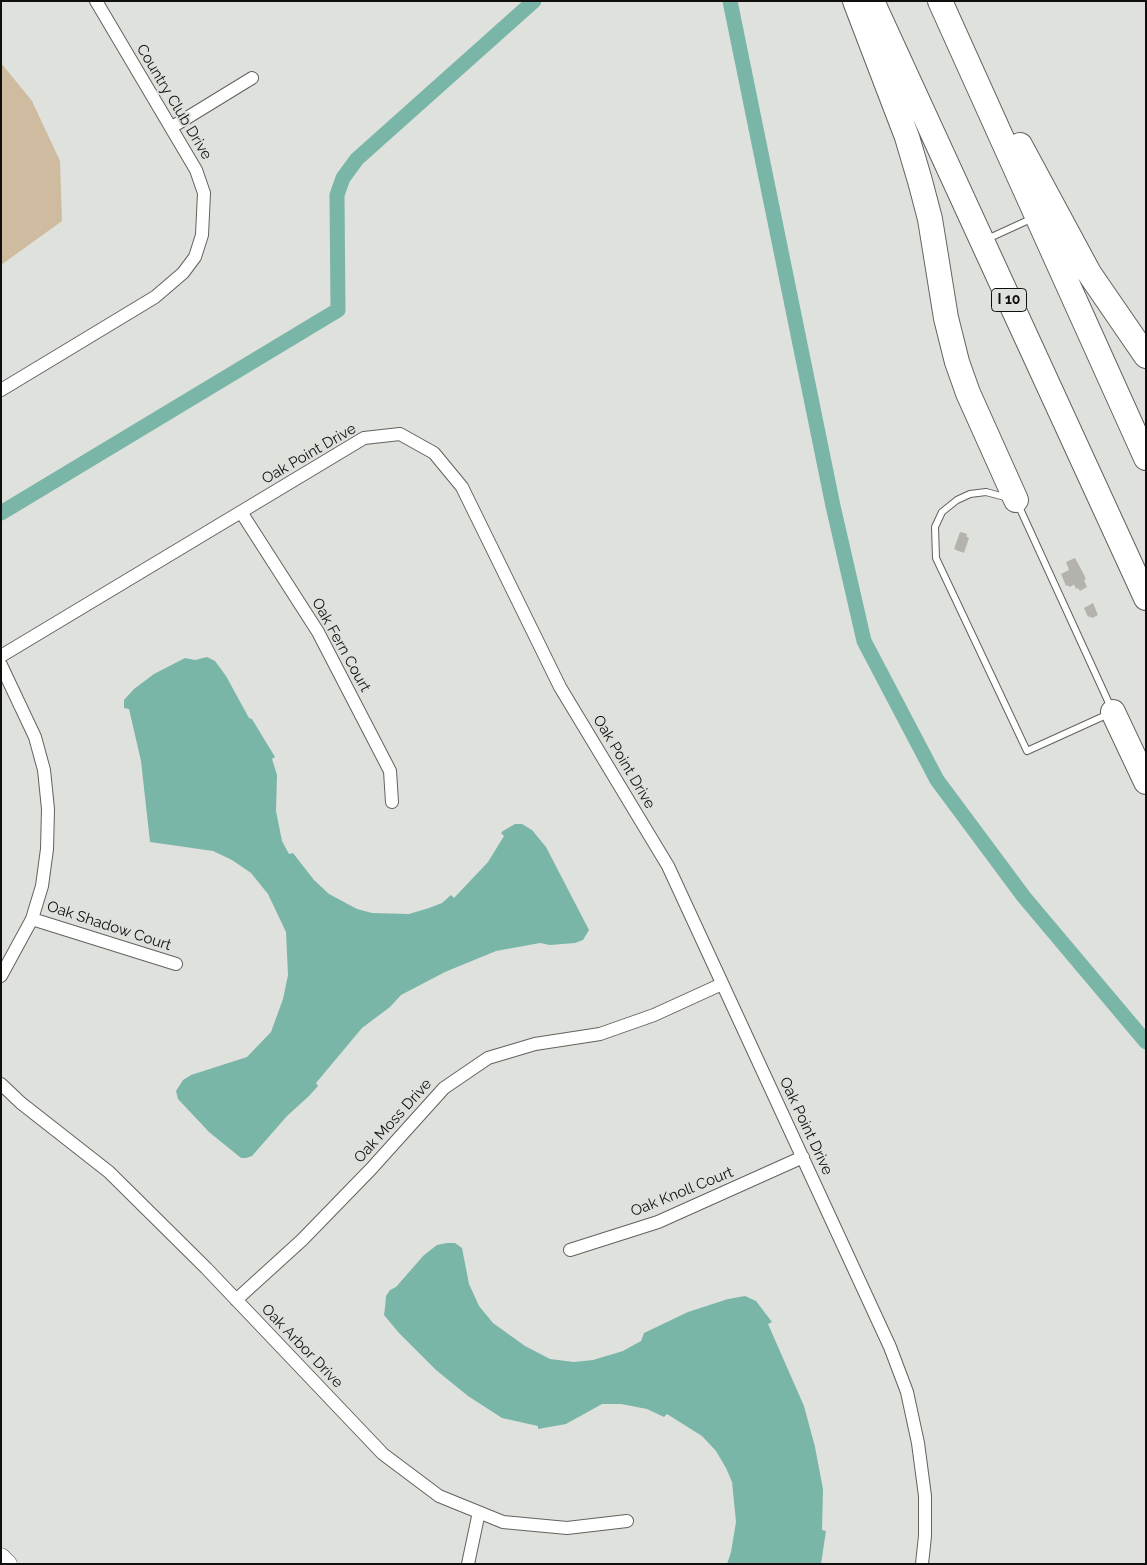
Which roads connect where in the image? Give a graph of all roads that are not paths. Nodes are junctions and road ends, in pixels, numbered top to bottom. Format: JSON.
{"nodes":[{"id":1,"x":96,"y":1,"type":"edge"},
{"id":2,"x":855,"y":1,"type":"edge"},
{"id":3,"x":872,"y":1,"type":"edge"},
{"id":4,"x":940,"y":1,"type":"edge"},
{"id":5,"x":947,"y":1,"type":"edge"},
{"id":6,"x":252,"y":78,"type":"dead end"},
{"id":7,"x":172,"y":127,"type":"junction"},
{"id":8,"x":1036,"y":216,"type":"junction"},
{"id":9,"x":982,"y":241,"type":"junction"},
{"id":10,"x":1146,"y":356,"type":"edge"},
{"id":11,"x":1,"y":390,"type":"edge"},
{"id":12,"x":1146,"y":458,"type":"edge"},
{"id":13,"x":1016,"y":500,"type":"junction"},
{"id":14,"x":241,"y":512,"type":"junction"},
{"id":15,"x":1146,"y":598,"type":"edge"},
{"id":16,"x":1,"y":656,"type":"edge"},
{"id":17,"x":1,"y":665,"type":"edge"},
{"id":18,"x":1113,"y":712,"type":"junction"},
{"id":19,"x":1146,"y":782,"type":"edge"},
{"id":20,"x":392,"y":802,"type":"dead end"},
{"id":21,"x":32,"y":919,"type":"junction"},
{"id":22,"x":176,"y":964,"type":"dead end"},
{"id":23,"x":1,"y":976,"type":"edge"},
{"id":24,"x":722,"y":984,"type":"junction"},
{"id":25,"x":1,"y":1084,"type":"edge"},
{"id":26,"x":803,"y":1157,"type":"junction"},
{"id":27,"x":570,"y":1250,"type":"dead end"},
{"id":28,"x":236,"y":1300,"type":"junction"},
{"id":29,"x":479,"y":1512,"type":"junction"},
{"id":30,"x":627,"y":1521,"type":"dead end"},
{"id":31,"x":1,"y":1557,"type":"edge"},
{"id":32,"x":8,"y":1564,"type":"edge"},
{"id":33,"x":468,"y":1564,"type":"edge"},
{"id":34,"x":922,"y":1564,"type":"edge"}],
"edges":[{"from":1,"to":7,"type":"street","name":"Country Club Drive"},
{"from":2,"to":13,"type":"highway"},
{"from":3,"to":9,"type":"highway","number":"I 10"},
{"from":4,"to":8,"type":"highway"},
{"from":5,"to":10,"type":"highway"},
{"from":6,"to":7,"type":"street"},
{"from":7,"to":11,"type":"street","name":"Country Club Drive"},
{"from":8,"to":9,"type":"lane"},
{"from":8,"to":12,"type":"highway"},
{"from":9,"to":15,"type":"highway","number":"I 10"},
{"from":13,"to":18,"type":"lane"},
{"from":13,"to":18,"type":"lane"},
{"from":14,"to":16,"type":"street","name":"Oak Point Drive"},
{"from":14,"to":20,"type":"street","name":"Oak Fern Court"},
{"from":14,"to":24,"type":"street","name":"Oak Point Drive"},
{"from":17,"to":21,"type":"street"},
{"from":18,"to":19,"type":"highway"},
{"from":21,"to":22,"type":"street","name":"Oak Shadow Court"},
{"from":21,"to":23,"type":"street"},
{"from":24,"to":26,"type":"street","name":"Oak Point Drive"},
{"from":24,"to":28,"type":"street","name":"Oak Moss Drive"},
{"from":25,"to":28,"type":"street","name":"Oak Arbor Drive"},
{"from":26,"to":27,"type":"street","name":"Oak Knoll Court"},
{"from":26,"to":34,"type":"street","name":"Oak Point Drive"},
{"from":28,"to":29,"type":"street","name":"Oak Arbor Drive"},
{"from":29,"to":30,"type":"street","name":"Oak Arbor Drive"},
{"from":29,"to":33,"type":"street"},
{"from":31,"to":32,"type":"street"}]}
